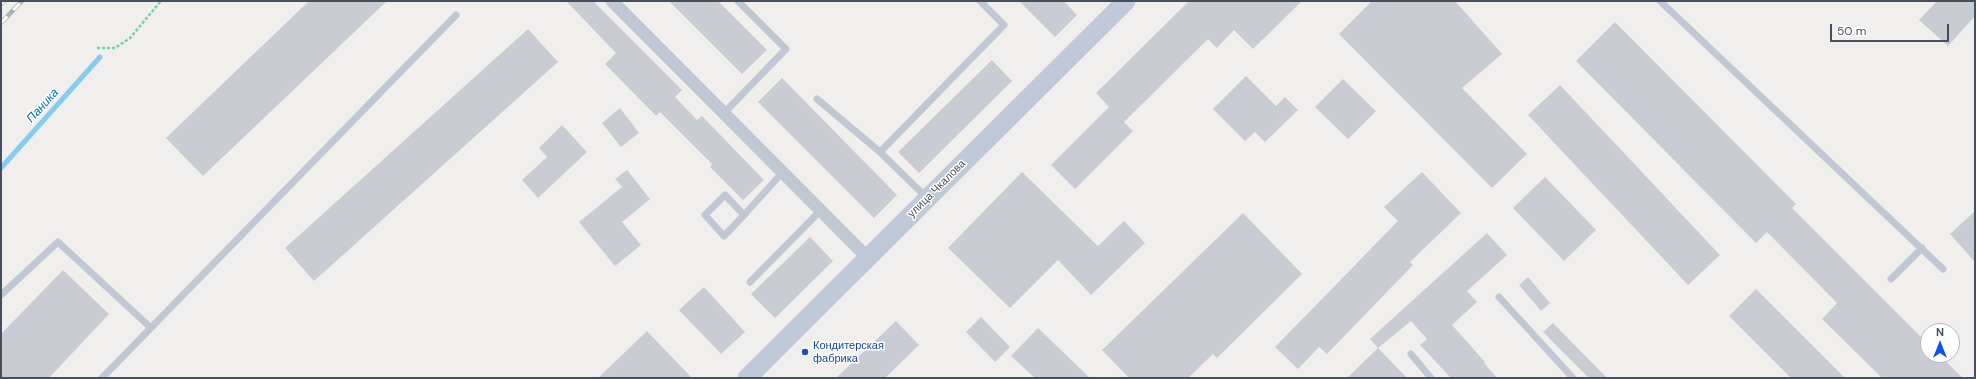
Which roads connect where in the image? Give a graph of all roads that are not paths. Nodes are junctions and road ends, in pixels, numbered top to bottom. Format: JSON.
{"nodes":[{"id":1,"x":612,"y":1,"type":"edge"},
{"id":2,"x":738,"y":1,"type":"edge"},
{"id":3,"x":980,"y":1,"type":"edge"},
{"id":4,"x":1126,"y":1,"type":"edge"},
{"id":5,"x":1660,"y":1,"type":"edge"},
{"id":6,"x":456,"y":14,"type":"dead end"},
{"id":7,"x":817,"y":99,"type":"dead end"},
{"id":8,"x":723,"y":114,"type":"junction"},
{"id":9,"x":880,"y":152,"type":"junction"},
{"id":10,"x":782,"y":173,"type":"junction"},
{"id":11,"x":927,"y":198,"type":"junction"},
{"id":12,"x":820,"y":211,"type":"junction"},
{"id":13,"x":744,"y":214,"type":"junction"},
{"id":14,"x":1922,"y":248,"type":"junction"},
{"id":15,"x":868,"y":258,"type":"junction"},
{"id":16,"x":1943,"y":268,"type":"dead end"},
{"id":17,"x":1891,"y":279,"type":"dead end"},
{"id":18,"x":750,"y":282,"type":"dead end"},
{"id":19,"x":1,"y":295,"type":"edge"},
{"id":20,"x":1500,"y":297,"type":"dead end"},
{"id":21,"x":150,"y":327,"type":"junction"},
{"id":22,"x":1411,"y":354,"type":"dead end"},
{"id":23,"x":102,"y":378,"type":"edge"},
{"id":24,"x":747,"y":378,"type":"edge"},
{"id":25,"x":1431,"y":378,"type":"edge"},
{"id":26,"x":1573,"y":378,"type":"edge"}],
"edges":[{"from":1,"to":8,"type":"street"},
{"from":2,"to":8,"type":"lane"},
{"from":3,"to":9,"type":"lane"},
{"from":4,"to":11,"type":"street","name":"улица Чкалова"},
{"from":5,"to":14,"type":"lane"},
{"from":6,"to":21,"type":"lane"},
{"from":7,"to":9,"type":"lane"},
{"from":8,"to":10,"type":"street"},
{"from":9,"to":11,"type":"lane"},
{"from":10,"to":12,"type":"street"},
{"from":10,"to":13,"type":"lane"},
{"from":11,"to":15,"type":"street","name":"улица Чкалова"},
{"from":12,"to":15,"type":"street"},
{"from":12,"to":18,"type":"lane"},
{"from":13,"to":13,"type":"lane"},
{"from":14,"to":16,"type":"lane"},
{"from":14,"to":17,"type":"lane"},
{"from":15,"to":24,"type":"street","name":"улица Чкалова"},
{"from":19,"to":21,"type":"lane"},
{"from":20,"to":26,"type":"lane"},
{"from":21,"to":23,"type":"lane"},
{"from":22,"to":25,"type":"lane"}]}
